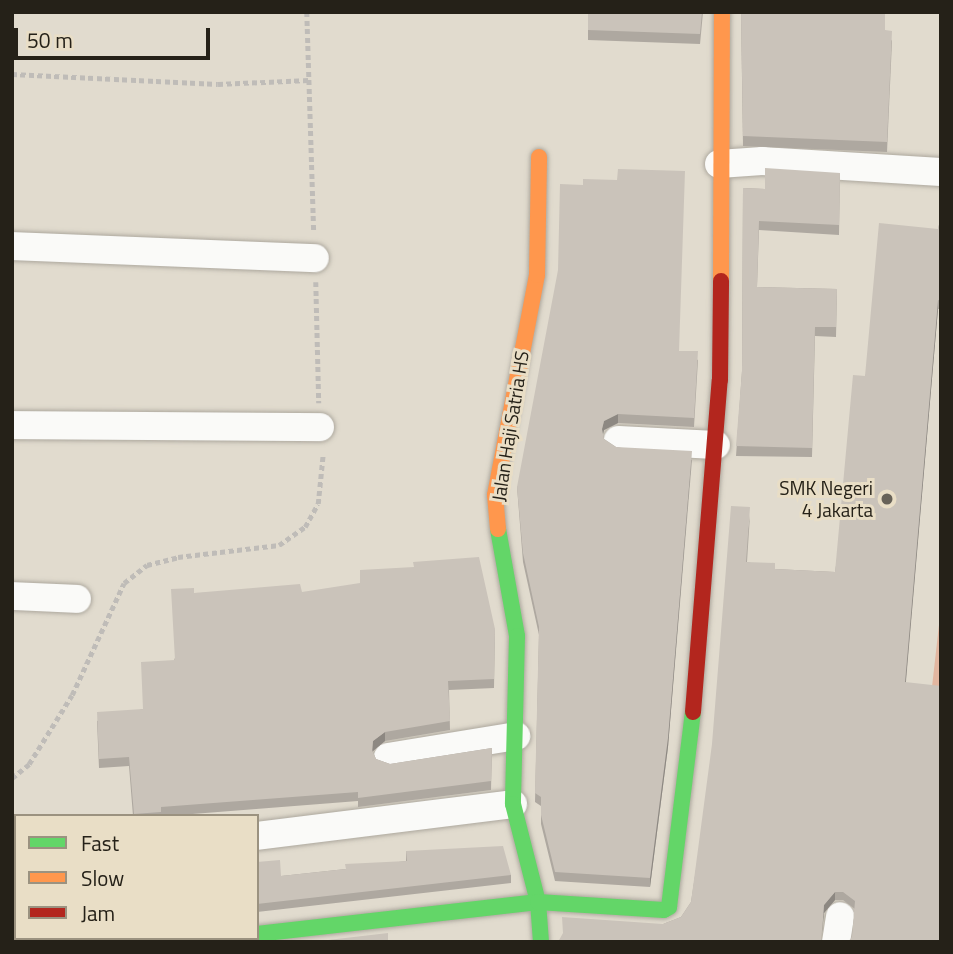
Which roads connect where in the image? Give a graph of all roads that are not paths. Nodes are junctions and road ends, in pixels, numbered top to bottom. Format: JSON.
{"nodes":[{"id":1,"x":722,"y":12,"type":"edge"},
{"id":2,"x":539,"y":157,"type":"dead end"},
{"id":3,"x":719,"y":164,"type":"junction"},
{"id":4,"x":941,"y":172,"type":"edge"},
{"id":5,"x":12,"y":246,"type":"edge"},
{"id":6,"x":315,"y":258,"type":"road end"},
{"id":7,"x":12,"y":425,"type":"edge"},
{"id":8,"x":320,"y":427,"type":"road end"},
{"id":9,"x":618,"y":440,"type":"dead end"},
{"id":10,"x":716,"y":445,"type":"junction"},
{"id":11,"x":12,"y":596,"type":"edge"},
{"id":12,"x":77,"y":598,"type":"dead end"},
{"id":13,"x":516,"y":736,"type":"junction"},
{"id":14,"x":388,"y":757,"type":"dead end"},
{"id":15,"x":513,"y":804,"type":"junction"},
{"id":16,"x":259,"y":836,"type":"edge"},
{"id":17,"x":538,"y":902,"type":"junction"},
{"id":18,"x":259,"y":934,"type":"edge"},
{"id":19,"x":541,"y":942,"type":"edge"}],
"edges":[{"from":1,"to":3,"type":"street"},
{"from":2,"to":13,"type":"street","name":"Jalan Haji Satria HS"},
{"from":3,"to":4,"type":"street"},
{"from":3,"to":10,"type":"street"},
{"from":5,"to":6,"type":"street"},
{"from":7,"to":8,"type":"street"},
{"from":9,"to":10,"type":"street"},
{"from":10,"to":17,"type":"street"},
{"from":11,"to":12,"type":"street"},
{"from":13,"to":14,"type":"street"},
{"from":13,"to":15,"type":"street","name":"Jalan Haji Satria HS"},
{"from":15,"to":16,"type":"street"},
{"from":15,"to":17,"type":"street","name":"Jalan Haji Satria HS"},
{"from":17,"to":18,"type":"street"},
{"from":17,"to":19,"type":"street","name":"Jalan Haji Satria HS"}]}
